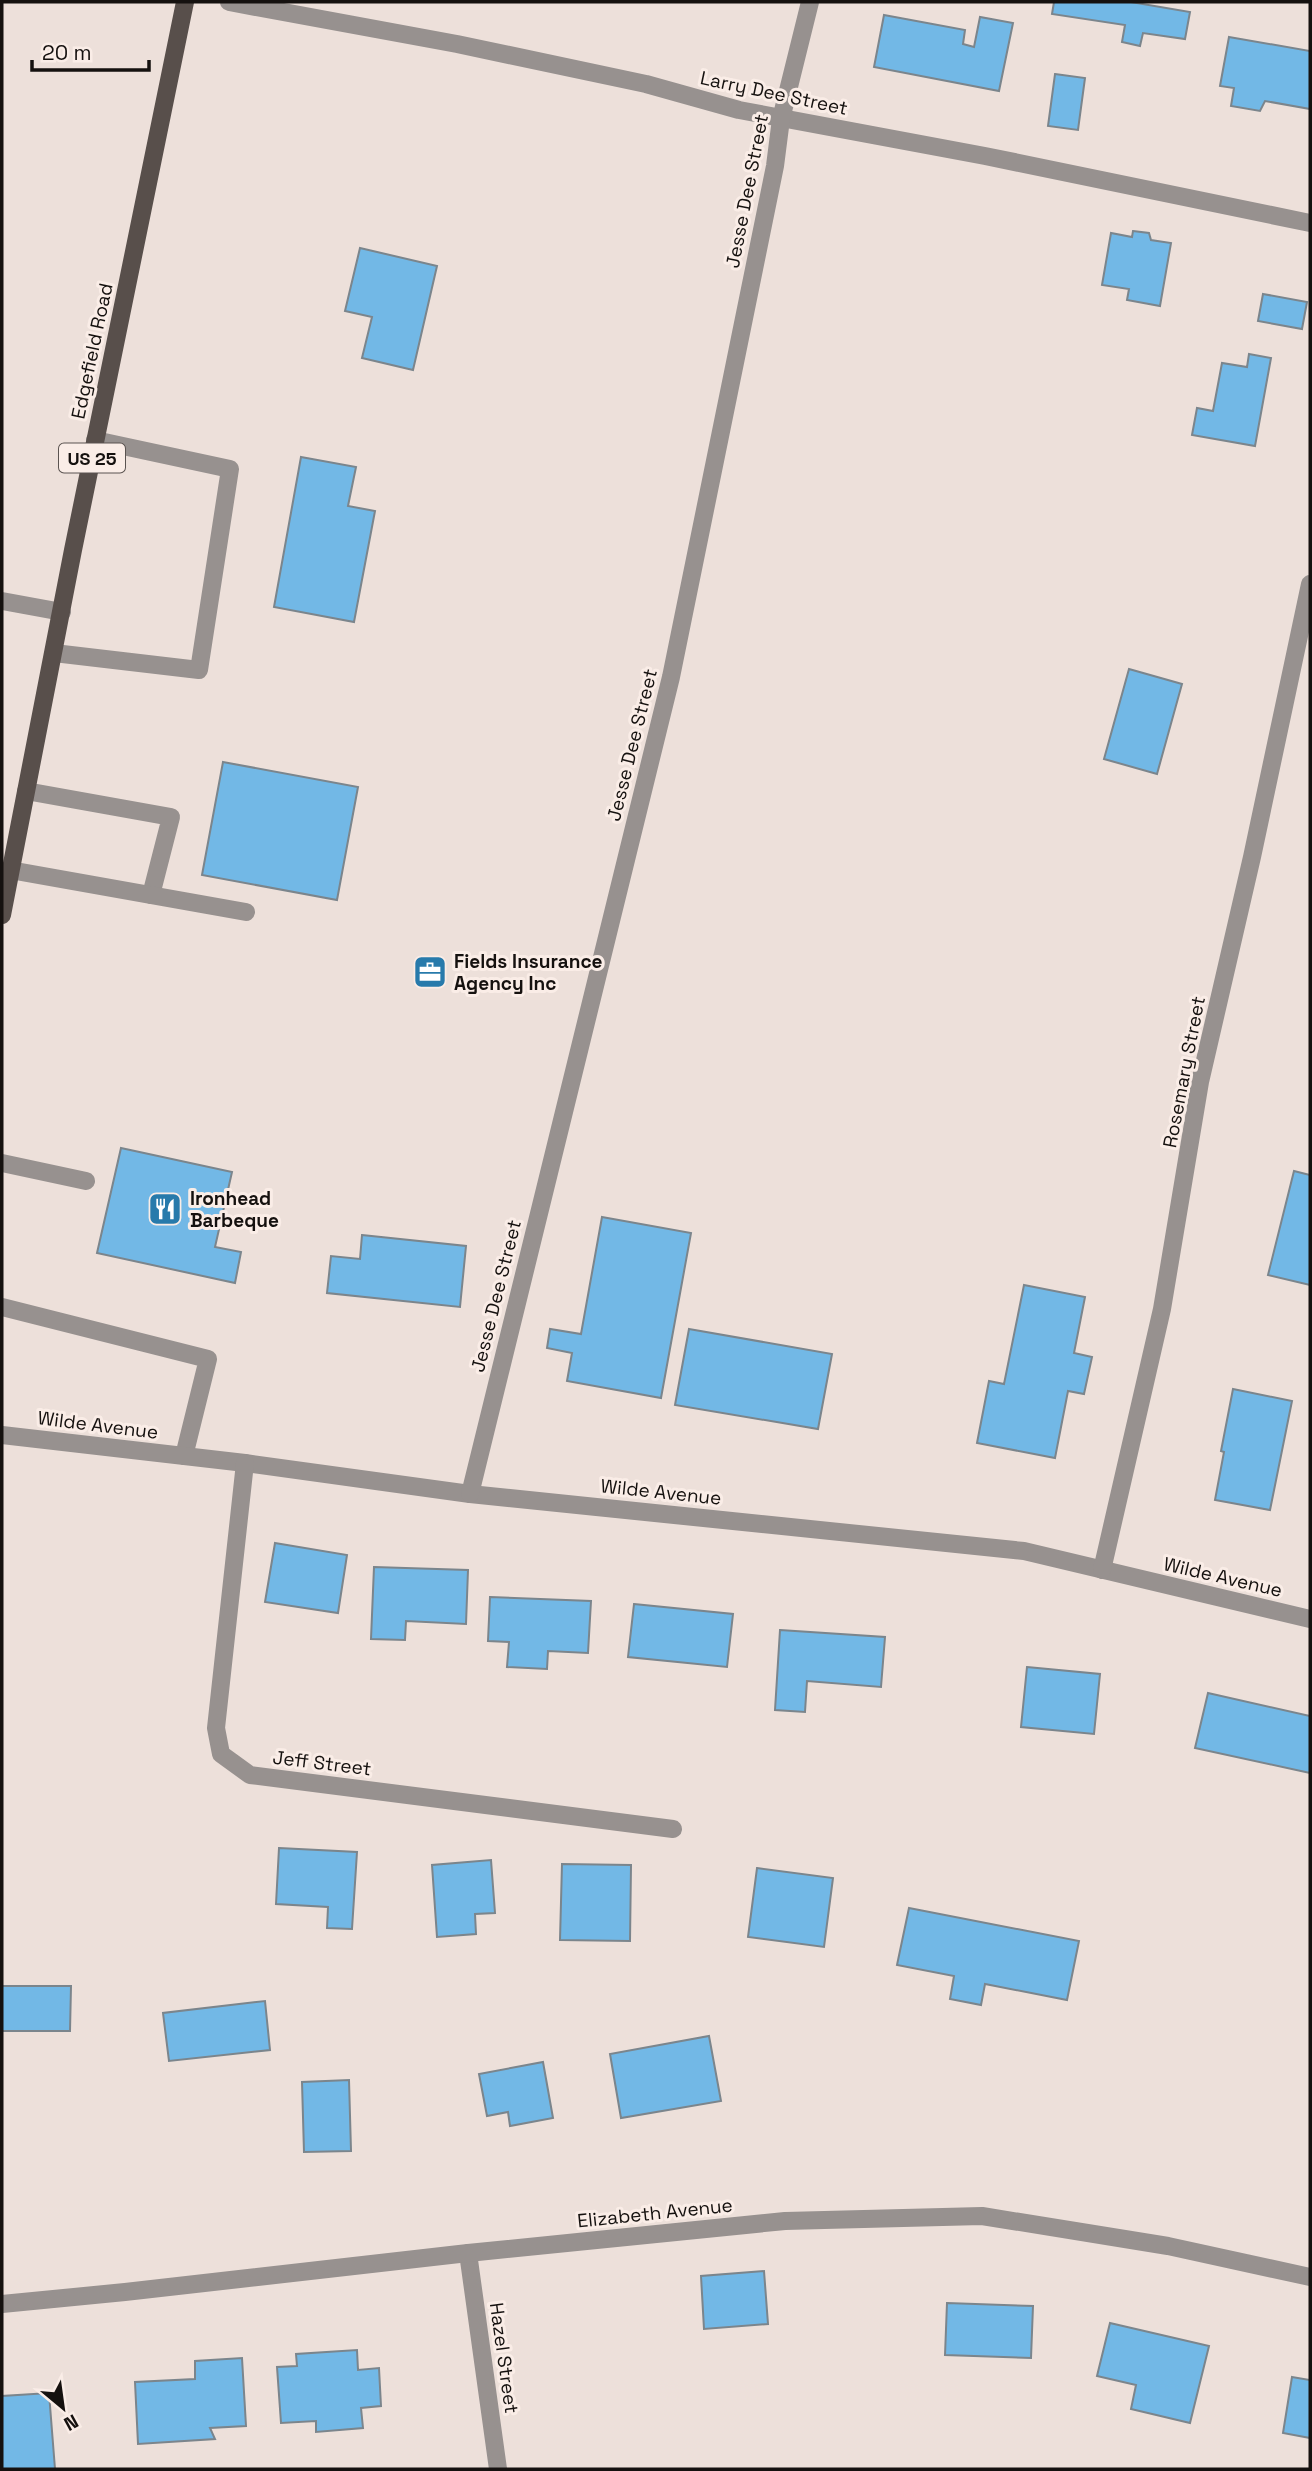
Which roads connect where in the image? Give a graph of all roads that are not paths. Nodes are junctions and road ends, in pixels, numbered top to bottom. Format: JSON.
{"nodes":[{"id":1,"x":185,"y":2,"type":"edge"},
{"id":2,"x":229,"y":2,"type":"edge"},
{"id":3,"x":810,"y":2,"type":"edge"},
{"id":4,"x":781,"y":119,"type":"junction"},
{"id":5,"x":1310,"y":223,"type":"edge"},
{"id":6,"x":95,"y":440,"type":"junction"},
{"id":7,"x":1310,"y":584,"type":"edge"},
{"id":8,"x":2,"y":601,"type":"edge"},
{"id":9,"x":62,"y":612,"type":"junction"},
{"id":10,"x":54,"y":653,"type":"junction"},
{"id":11,"x":26,"y":791,"type":"junction"},
{"id":12,"x":10,"y":870,"type":"junction"},
{"id":13,"x":151,"y":895,"type":"junction"},
{"id":14,"x":246,"y":912,"type":"dead end"},
{"id":15,"x":2,"y":915,"type":"edge"},
{"id":16,"x":2,"y":1163,"type":"edge"},
{"id":17,"x":86,"y":1181,"type":"dead end"},
{"id":18,"x":2,"y":1307,"type":"edge"},
{"id":19,"x":2,"y":1435,"type":"edge"},
{"id":20,"x":184,"y":1456,"type":"junction"},
{"id":21,"x":244,"y":1463,"type":"junction"},
{"id":22,"x":470,"y":1494,"type":"junction"},
{"id":23,"x":1102,"y":1570,"type":"junction"},
{"id":24,"x":1310,"y":1619,"type":"edge"},
{"id":25,"x":673,"y":1829,"type":"dead end"},
{"id":26,"x":468,"y":2253,"type":"junction"},
{"id":27,"x":1310,"y":2277,"type":"edge"},
{"id":28,"x":2,"y":2304,"type":"edge"},
{"id":29,"x":498,"y":2469,"type":"edge"}],
"edges":[{"from":1,"to":6,"type":"main road","name":"Edgefield Road","number":"US 25"},
{"from":2,"to":4,"type":"street","name":"Larry Dee Street"},
{"from":3,"to":4,"type":"street","name":"Jesse Dee Street"},
{"from":4,"to":5,"type":"street","name":"Larry Dee Street"},
{"from":4,"to":22,"type":"street","name":"Jesse Dee Street"},
{"from":6,"to":9,"type":"main road","name":"Edgefield Road","number":"US 25"},
{"from":6,"to":10,"type":"street"},
{"from":7,"to":23,"type":"street","name":"Rosemary Street"},
{"from":8,"to":9,"type":"street"},
{"from":9,"to":10,"type":"main road","name":"Edgefield Road","number":"US 25"},
{"from":10,"to":11,"type":"main road","name":"Edgefield Road","number":"US 25"},
{"from":11,"to":12,"type":"main road","name":"Edgefield Road","number":"US 25"},
{"from":11,"to":13,"type":"street"},
{"from":12,"to":13,"type":"street"},
{"from":12,"to":15,"type":"main road","name":"Edgefield Road","number":"US 25"},
{"from":13,"to":14,"type":"street"},
{"from":16,"to":17,"type":"street"},
{"from":18,"to":20,"type":"street"},
{"from":19,"to":20,"type":"street","name":"Wilde Avenue"},
{"from":20,"to":21,"type":"street","name":"Wilde Avenue"},
{"from":21,"to":22,"type":"street","name":"Wilde Avenue"},
{"from":21,"to":25,"type":"street","name":"Jeff Street"},
{"from":22,"to":23,"type":"street","name":"Wilde Avenue"},
{"from":23,"to":24,"type":"street","name":"Wilde Avenue"},
{"from":26,"to":27,"type":"street","name":"Elizabeth Avenue"},
{"from":26,"to":28,"type":"street","name":"Elizabeth Avenue"},
{"from":26,"to":29,"type":"street","name":"Hazel Street"}]}
